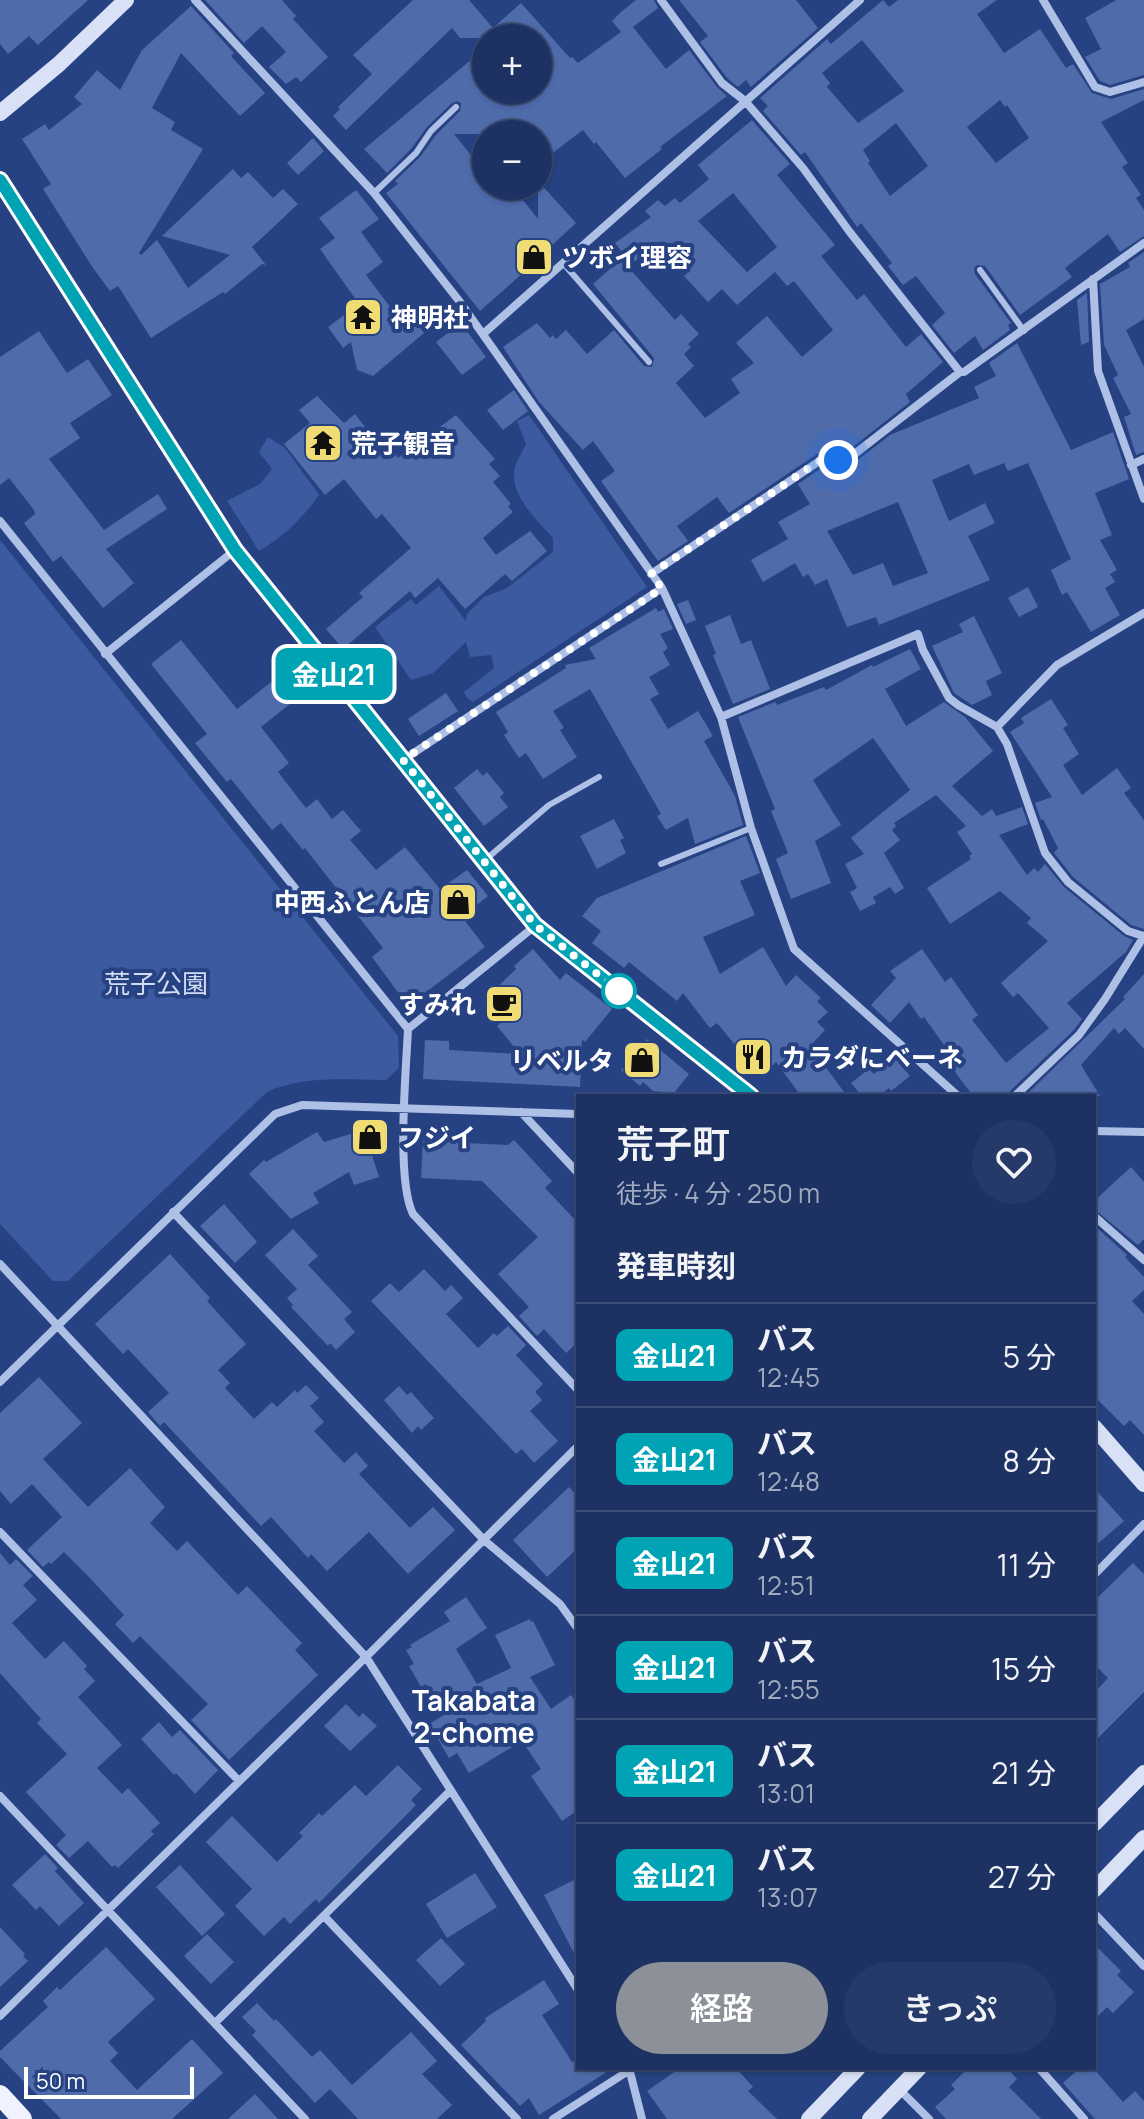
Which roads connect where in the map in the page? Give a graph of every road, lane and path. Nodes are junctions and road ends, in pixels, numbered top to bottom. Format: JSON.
{"nodes":[{"id":1,"x":126,"y":0,"type":"edge"},
{"id":2,"x":195,"y":0,"type":"edge"},
{"id":3,"x":661,"y":0,"type":"edge"},
{"id":4,"x":860,"y":0,"type":"edge"},
{"id":5,"x":1043,"y":0,"type":"edge"},
{"id":6,"x":1144,"y":82,"type":"edge"},
{"id":7,"x":745,"y":101,"type":"junction"},
{"id":8,"x":456,"y":107,"type":"dead end"},
{"id":9,"x":0,"y":113,"type":"edge"},
{"id":10,"x":0,"y":180,"type":"edge"},
{"id":11,"x":374,"y":193,"type":"junction"},
{"id":12,"x":1144,"y":243,"type":"edge"},
{"id":13,"x":563,"y":263,"type":"junction"},
{"id":14,"x":980,"y":270,"type":"dead end"},
{"id":15,"x":1093,"y":279,"type":"junction"},
{"id":16,"x":1024,"y":331,"type":"junction"},
{"id":17,"x":483,"y":334,"type":"junction"},
{"id":18,"x":649,"y":362,"type":"dead end"},
{"id":19,"x":960,"y":372,"type":"junction"},
{"id":20,"x":1144,"y":459,"type":"edge"},
{"id":21,"x":1131,"y":465,"type":"junction"},
{"id":22,"x":1144,"y":499,"type":"edge"},
{"id":23,"x":0,"y":521,"type":"edge"},
{"id":24,"x":235,"y":550,"type":"junction"},
{"id":25,"x":651,"y":574,"type":"junction"},
{"id":26,"x":662,"y":588,"type":"junction"},
{"id":27,"x":1144,"y":613,"type":"edge"},
{"id":28,"x":105,"y":654,"type":"junction"},
{"id":29,"x":721,"y":717,"type":"junction"},
{"id":30,"x":997,"y":727,"type":"junction"},
{"id":31,"x":403,"y":760,"type":"junction"},
{"id":32,"x":599,"y":777,"type":"dead end"},
{"id":33,"x":751,"y":828,"type":"junction"},
{"id":34,"x":484,"y":861,"type":"junction"},
{"id":35,"x":661,"y":864,"type":"dead end"},
{"id":36,"x":535,"y":925,"type":"junction"},
{"id":37,"x":1144,"y":936,"type":"edge"},
{"id":38,"x":408,"y":1029,"type":"junction"},
{"id":39,"x":748,"y":1094,"type":"edge"},
{"id":40,"x":956,"y":1094,"type":"edge"},
{"id":41,"x":1017,"y":1094,"type":"edge"},
{"id":42,"x":404,"y":1108,"type":"junction"},
{"id":43,"x":521,"y":1112,"type":"junction"},
{"id":44,"x":576,"y":1114,"type":"edge"},
{"id":45,"x":1096,"y":1131,"type":"edge"},
{"id":46,"x":1144,"y":1132,"type":"edge"},
{"id":47,"x":576,"y":1171,"type":"edge"},
{"id":48,"x":173,"y":1212,"type":"junction"},
{"id":49,"x":1096,"y":1218,"type":"edge"},
{"id":50,"x":1144,"y":1260,"type":"edge"},
{"id":51,"x":0,"y":1264,"type":"edge"},
{"id":52,"x":57,"y":1327,"type":"junction"},
{"id":53,"x":0,"y":1382,"type":"edge"},
{"id":54,"x":576,"y":1388,"type":"edge"},
{"id":55,"x":1096,"y":1429,"type":"edge"},
{"id":56,"x":576,"y":1448,"type":"edge"},
{"id":57,"x":1144,"y":1484,"type":"edge"},
{"id":58,"x":1144,"y":1524,"type":"edge"},
{"id":59,"x":0,"y":1532,"type":"edge"},
{"id":60,"x":484,"y":1540,"type":"junction"},
{"id":61,"x":1096,"y":1573,"type":"edge"},
{"id":62,"x":576,"y":1626,"type":"edge"},
{"id":63,"x":366,"y":1657,"type":"junction"},
{"id":64,"x":1144,"y":1773,"type":"edge"},
{"id":65,"x":239,"y":1781,"type":"junction"},
{"id":66,"x":450,"y":1791,"type":"junction"},
{"id":67,"x":0,"y":1796,"type":"edge"},
{"id":68,"x":1096,"y":1822,"type":"edge"},
{"id":69,"x":1144,"y":1838,"type":"edge"},
{"id":70,"x":1096,"y":1888,"type":"edge"},
{"id":71,"x":106,"y":1909,"type":"junction"},
{"id":72,"x":1096,"y":1915,"type":"edge"},
{"id":73,"x":324,"y":1916,"type":"junction"},
{"id":74,"x":1144,"y":1966,"type":"edge"},
{"id":75,"x":576,"y":1987,"type":"edge"},
{"id":76,"x":0,"y":2016,"type":"edge"},
{"id":77,"x":215,"y":2023,"type":"junction"},
{"id":78,"x":629,"y":2070,"type":"edge"},
{"id":79,"x":631,"y":2070,"type":"edge"},
{"id":80,"x":853,"y":2070,"type":"edge"},
{"id":81,"x":917,"y":2070,"type":"edge"},
{"id":82,"x":1041,"y":2070,"type":"edge"},
{"id":83,"x":899,"y":2089,"type":"junction"},
{"id":84,"x":0,"y":2095,"type":"edge"},
{"id":85,"x":22,"y":2119,"type":"edge"},
{"id":86,"x":305,"y":2119,"type":"edge"},
{"id":87,"x":517,"y":2119,"type":"edge"},
{"id":88,"x":553,"y":2119,"type":"edge"},
{"id":89,"x":642,"y":2119,"type":"edge"},
{"id":90,"x":809,"y":2119,"type":"edge"},
{"id":91,"x":870,"y":2119,"type":"edge"},
{"id":92,"x":929,"y":2119,"type":"edge"},
{"id":93,"x":1084,"y":2119,"type":"edge"}],
"edges":[{"from":1,"to":9,"type":"street"},
{"from":2,"to":11,"type":"street"},
{"from":3,"to":7,"type":"street"},
{"from":4,"to":7,"type":"street"},
{"from":5,"to":6,"type":"street"},
{"from":7,"to":13,"type":"street"},
{"from":7,"to":19,"type":"street"},
{"from":8,"to":11,"type":"lane"},
{"from":10,"to":24,"type":"street"},
{"from":11,"to":17,"type":"street"},
{"from":12,"to":15,"type":"street"},
{"from":13,"to":17,"type":"street"},
{"from":13,"to":18,"type":"lane"},
{"from":14,"to":16,"type":"lane"},
{"from":15,"to":16,"type":"street"},
{"from":15,"to":21,"type":"street"},
{"from":16,"to":19,"type":"street"},
{"from":17,"to":25,"type":"street"},
{"from":19,"to":25,"type":"street"},
{"from":20,"to":21,"type":"street"},
{"from":21,"to":22,"type":"street"},
{"from":23,"to":28,"type":"street"},
{"from":24,"to":28,"type":"street"},
{"from":24,"to":31,"type":"street"},
{"from":25,"to":26,"type":"street"},
{"from":26,"to":29,"type":"street"},
{"from":26,"to":31,"type":"street"},
{"from":27,"to":30,"type":"street"},
{"from":28,"to":38,"type":"street"},
{"from":29,"to":30,"type":"street"},
{"from":29,"to":33,"type":"street"},
{"from":30,"to":37,"type":"street"},
{"from":31,"to":34,"type":"street"},
{"from":32,"to":34,"type":"lane"},
{"from":33,"to":35,"type":"lane"},
{"from":33,"to":40,"type":"street"},
{"from":34,"to":36,"type":"street"},
{"from":36,"to":38,"type":"street"},
{"from":36,"to":39,"type":"street"},
{"from":37,"to":41,"type":"street"},
{"from":38,"to":42,"type":"street"},
{"from":42,"to":43,"type":"street"},
{"from":42,"to":48,"type":"street"},
{"from":42,"to":54,"type":"street"},
{"from":43,"to":44,"type":"street"},
{"from":43,"to":47,"type":"street"},
{"from":45,"to":46,"type":"street"},
{"from":48,"to":52,"type":"street"},
{"from":48,"to":60,"type":"street"},
{"from":49,"to":50,"type":"street"},
{"from":51,"to":52,"type":"street"},
{"from":52,"to":53,"type":"street"},
{"from":52,"to":63,"type":"street"},
{"from":55,"to":57,"type":"street"},
{"from":56,"to":60,"type":"street"},
{"from":58,"to":61,"type":"street"},
{"from":59,"to":65,"type":"street"},
{"from":60,"to":62,"type":"street"},
{"from":60,"to":63,"type":"street"},
{"from":63,"to":65,"type":"street"},
{"from":63,"to":66,"type":"street"},
{"from":64,"to":68,"type":"street"},
{"from":65,"to":71,"type":"street"},
{"from":66,"to":73,"type":"street"},
{"from":66,"to":75,"type":"street"},
{"from":67,"to":71,"type":"street"},
{"from":69,"to":70,"type":"street"},
{"from":71,"to":76,"type":"street"},
{"from":71,"to":77,"type":"street"},
{"from":72,"to":74,"type":"street"},
{"from":73,"to":77,"type":"street"},
{"from":73,"to":87,"type":"street"},
{"from":77,"to":86,"type":"street"},
{"from":78,"to":88,"type":"street"},
{"from":79,"to":89,"type":"street"},
{"from":80,"to":90,"type":"street"},
{"from":81,"to":83,"type":"street"},
{"from":82,"to":93,"type":"street"},
{"from":83,"to":91,"type":"street"},
{"from":83,"to":92,"type":"street"},
{"from":84,"to":85,"type":"main road"}]}
